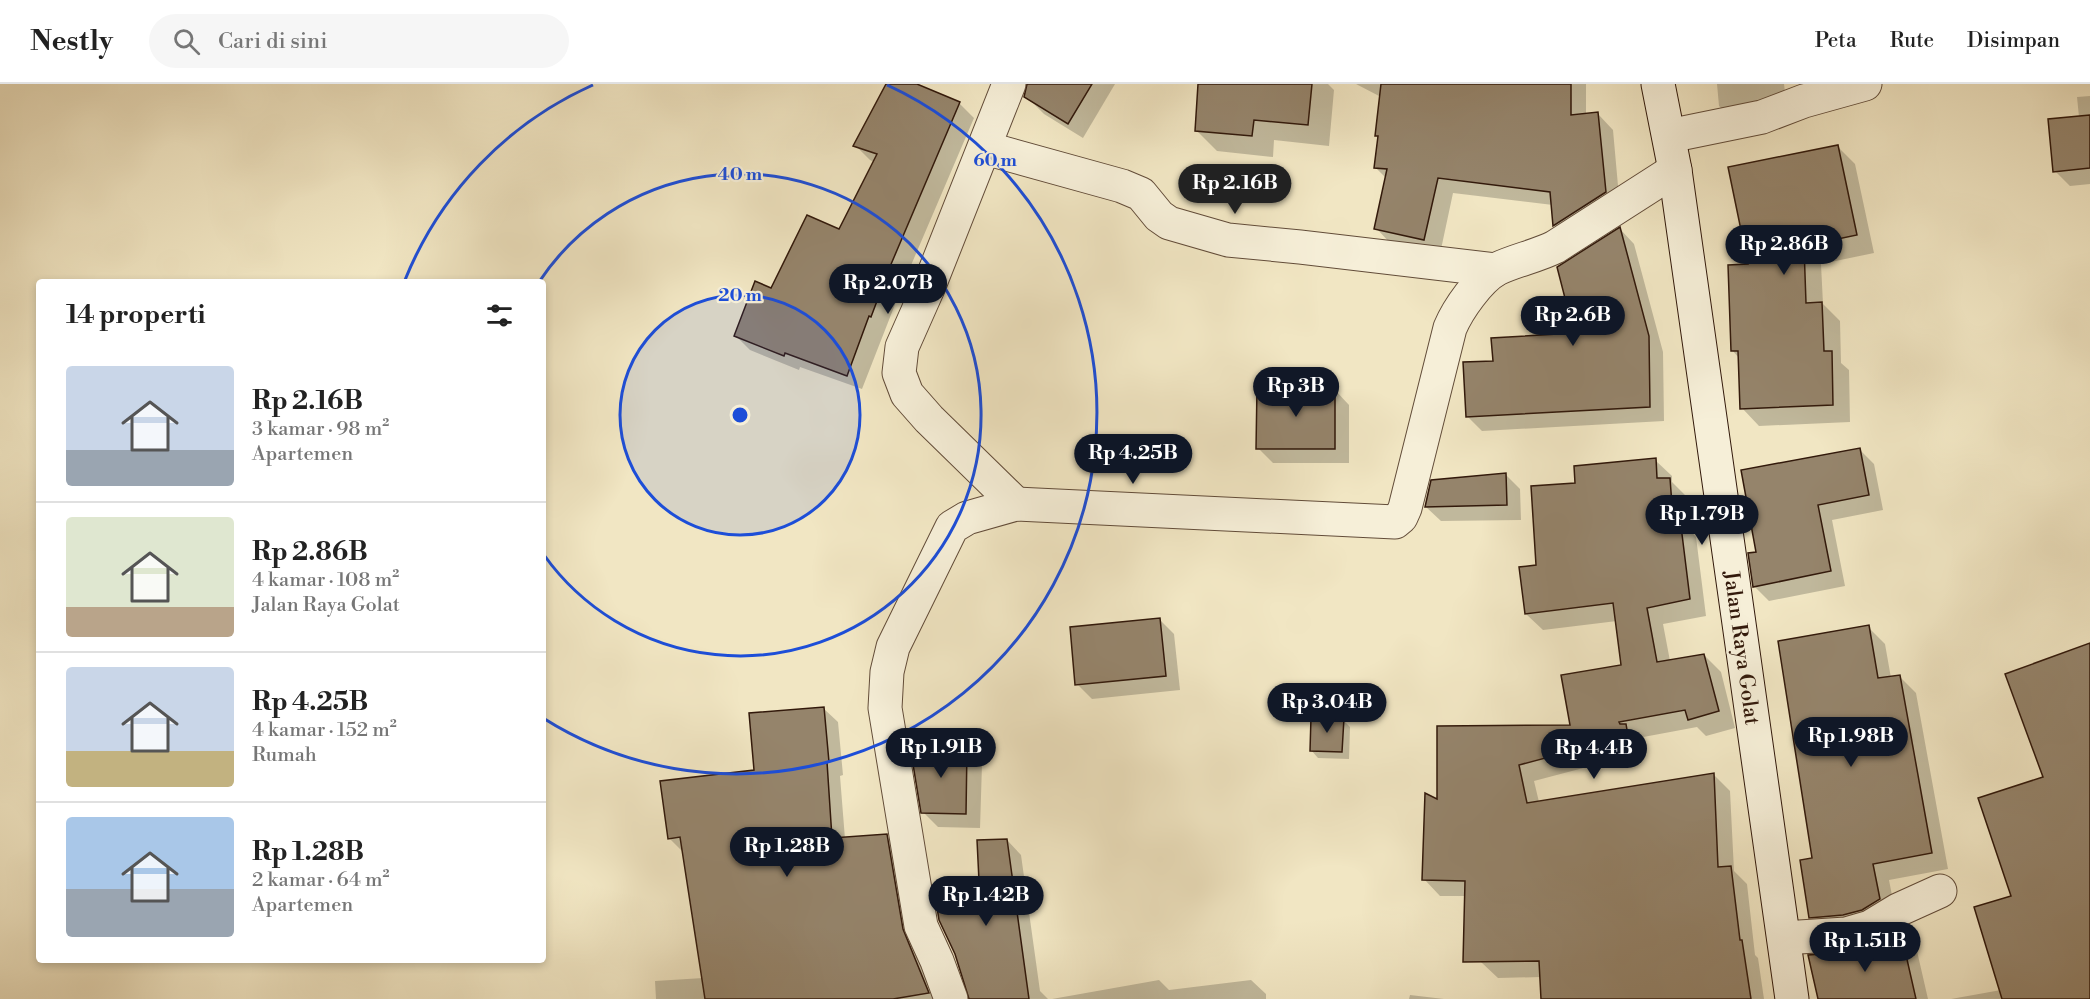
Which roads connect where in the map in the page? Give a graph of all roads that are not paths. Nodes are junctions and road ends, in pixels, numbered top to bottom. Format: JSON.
{"nodes":[{"id":1,"x":1009,"y":84,"type":"edge"},
{"id":2,"x":1658,"y":84,"type":"edge"},
{"id":3,"x":1865,"y":84,"type":"edge"},
{"id":4,"x":1669,"y":136,"type":"junction"},
{"id":5,"x":985,"y":148,"type":"junction"},
{"id":6,"x":1675,"y":170,"type":"junction"},
{"id":7,"x":1495,"y":270,"type":"junction"},
{"id":8,"x":1016,"y":504,"type":"junction"},
{"id":9,"x":1940,"y":891,"type":"dead end"},
{"id":10,"x":1784,"y":938,"type":"junction"},
{"id":11,"x":951,"y":999,"type":"edge"},
{"id":12,"x":1792,"y":999,"type":"edge"}],
"edges":[{"from":1,"to":5,"type":"street"},
{"from":2,"to":4,"type":"street","name":"Jalan Raya Golat"},
{"from":3,"to":4,"type":"street"},
{"from":4,"to":6,"type":"street","name":"Jalan Raya Golat"},
{"from":5,"to":7,"type":"street"},
{"from":5,"to":8,"type":"street"},
{"from":6,"to":7,"type":"street"},
{"from":6,"to":10,"type":"street","name":"Jalan Raya Golat"},
{"from":7,"to":8,"type":"street"},
{"from":8,"to":11,"type":"street"},
{"from":9,"to":10,"type":"street"},
{"from":10,"to":12,"type":"street","name":"Jalan Raya Golat"}]}
